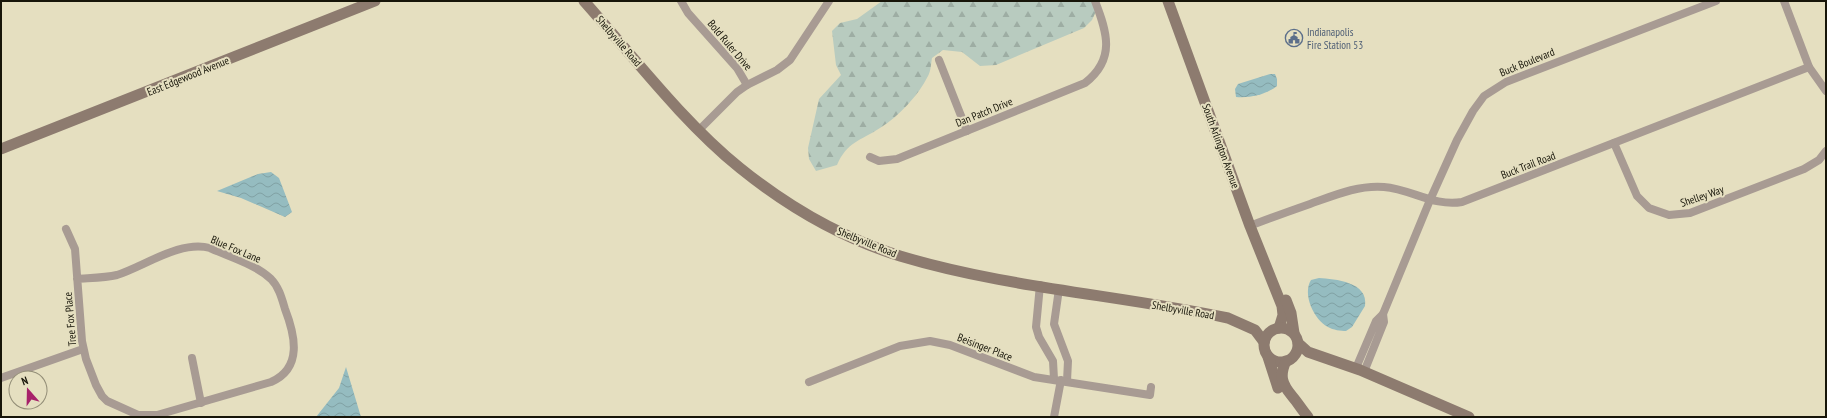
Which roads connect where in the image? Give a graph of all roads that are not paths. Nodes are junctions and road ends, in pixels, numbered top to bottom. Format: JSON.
{"nodes":[{"id":1,"x":375,"y":1,"type":"edge"},
{"id":2,"x":584,"y":1,"type":"edge"},
{"id":3,"x":681,"y":1,"type":"edge"},
{"id":4,"x":829,"y":1,"type":"edge"},
{"id":5,"x":1096,"y":1,"type":"edge"},
{"id":6,"x":1168,"y":1,"type":"edge"},
{"id":7,"x":1716,"y":1,"type":"edge"},
{"id":8,"x":1784,"y":1,"type":"edge"},
{"id":9,"x":939,"y":60,"type":"dead end"},
{"id":10,"x":1809,"y":67,"type":"junction"},
{"id":11,"x":747,"y":85,"type":"junction"},
{"id":12,"x":1826,"y":92,"type":"edge"},
{"id":13,"x":699,"y":130,"type":"junction"},
{"id":14,"x":967,"y":131,"type":"junction"},
{"id":15,"x":1614,"y":143,"type":"junction"},
{"id":16,"x":1,"y":149,"type":"edge"},
{"id":17,"x":1826,"y":151,"type":"edge"},
{"id":18,"x":870,"y":157,"type":"dead end"},
{"id":19,"x":1430,"y":200,"type":"junction"},
{"id":20,"x":1250,"y":226,"type":"junction"},
{"id":21,"x":66,"y":229,"type":"dead end"},
{"id":22,"x":77,"y":279,"type":"junction"},
{"id":23,"x":1040,"y":285,"type":"junction"},
{"id":24,"x":1058,"y":289,"type":"junction"},
{"id":25,"x":1277,"y":290,"type":"junction"},
{"id":26,"x":1235,"y":320,"type":"junction"},
{"id":27,"x":1277,"y":328,"type":"junction"},
{"id":28,"x":1296,"y":338,"type":"junction"},
{"id":29,"x":1264,"y":342,"type":"junction"},
{"id":30,"x":83,"y":349,"type":"junction"},
{"id":31,"x":1268,"y":357,"type":"junction"},
{"id":32,"x":192,"y":358,"type":"dead end"},
{"id":33,"x":1325,"y":359,"type":"junction"},
{"id":34,"x":1289,"y":360,"type":"junction"},
{"id":35,"x":1360,"y":370,"type":"junction"},
{"id":36,"x":1,"y":378,"type":"edge"},
{"id":37,"x":1061,"y":380,"type":"junction"},
{"id":38,"x":809,"y":382,"type":"dead end"},
{"id":39,"x":1151,"y":387,"type":"dead end"},
{"id":40,"x":201,"y":403,"type":"junction"},
{"id":41,"x":1299,"y":407,"type":"junction"},
{"id":42,"x":1054,"y":417,"type":"edge"},
{"id":43,"x":1308,"y":417,"type":"edge"},
{"id":44,"x":1469,"y":417,"type":"edge"}],
"edges":[{"from":1,"to":16,"type":"main road","name":"East Edgewood Avenue"},
{"from":2,"to":13,"type":"main road","name":"Shelbyville Road"},
{"from":3,"to":11,"type":"street","name":"Bold Ruler Drive"},
{"from":4,"to":11,"type":"street"},
{"from":5,"to":14,"type":"street","name":"Dan Patch Drive"},
{"from":6,"to":20,"type":"main road","name":"South Arlington Avenue"},
{"from":7,"to":19,"type":"street","name":"Buck Boulevard"},
{"from":8,"to":10,"type":"street"},
{"from":9,"to":14,"type":"street"},
{"from":10,"to":12,"type":"street"},
{"from":10,"to":15,"type":"street","name":"Buck Trail Road"},
{"from":11,"to":13,"type":"street"},
{"from":13,"to":23,"type":"main road","name":"Shelbyville Road"},
{"from":14,"to":18,"type":"street","name":"Dan Patch Drive"},
{"from":15,"to":17,"type":"street","name":"Shelley Way"},
{"from":15,"to":19,"type":"street","name":"Buck Trail Road"},
{"from":19,"to":20,"type":"street","name":"Buck Trail Road"},
{"from":19,"to":35,"type":"street","name":"Buck Boulevard"},
{"from":20,"to":25,"type":"main road","name":"South Arlington Avenue"},
{"from":21,"to":22,"type":"street","name":"Tree Fox Place"},
{"from":22,"to":30,"type":"street","name":"Tree Fox Place"},
{"from":22,"to":40,"type":"street","name":"Blue Fox Lane"},
{"from":23,"to":24,"type":"main road","name":"Shelbyville Road"},
{"from":23,"to":37,"type":"street"},
{"from":24,"to":26,"type":"main road","name":"Shelbyville Road"},
{"from":24,"to":37,"type":"street"},
{"from":25,"to":27,"type":"main road","name":"South Arlington Avenue"},
{"from":25,"to":28,"type":"main road","name":"South Arlington Avenue"},
{"from":26,"to":27,"type":"main road"},
{"from":26,"to":29,"type":"main road"},
{"from":27,"to":28,"type":"main road"},
{"from":27,"to":29,"type":"main road"},
{"from":28,"to":33,"type":"main road"},
{"from":28,"to":34,"type":"main road"},
{"from":29,"to":31,"type":"main road"},
{"from":30,"to":36,"type":"street"},
{"from":30,"to":40,"type":"street","name":"Tree Fox Place"},
{"from":31,"to":34,"type":"main road"},
{"from":31,"to":41,"type":"main road"},
{"from":32,"to":40,"type":"street"},
{"from":33,"to":34,"type":"main road"},
{"from":33,"to":35,"type":"main road"},
{"from":34,"to":41,"type":"main road"},
{"from":35,"to":44,"type":"main road"},
{"from":37,"to":38,"type":"street","name":"Beisinger Place"},
{"from":37,"to":39,"type":"street","name":"Beisinger Place"},
{"from":37,"to":42,"type":"street"},
{"from":41,"to":43,"type":"main road"}]}
